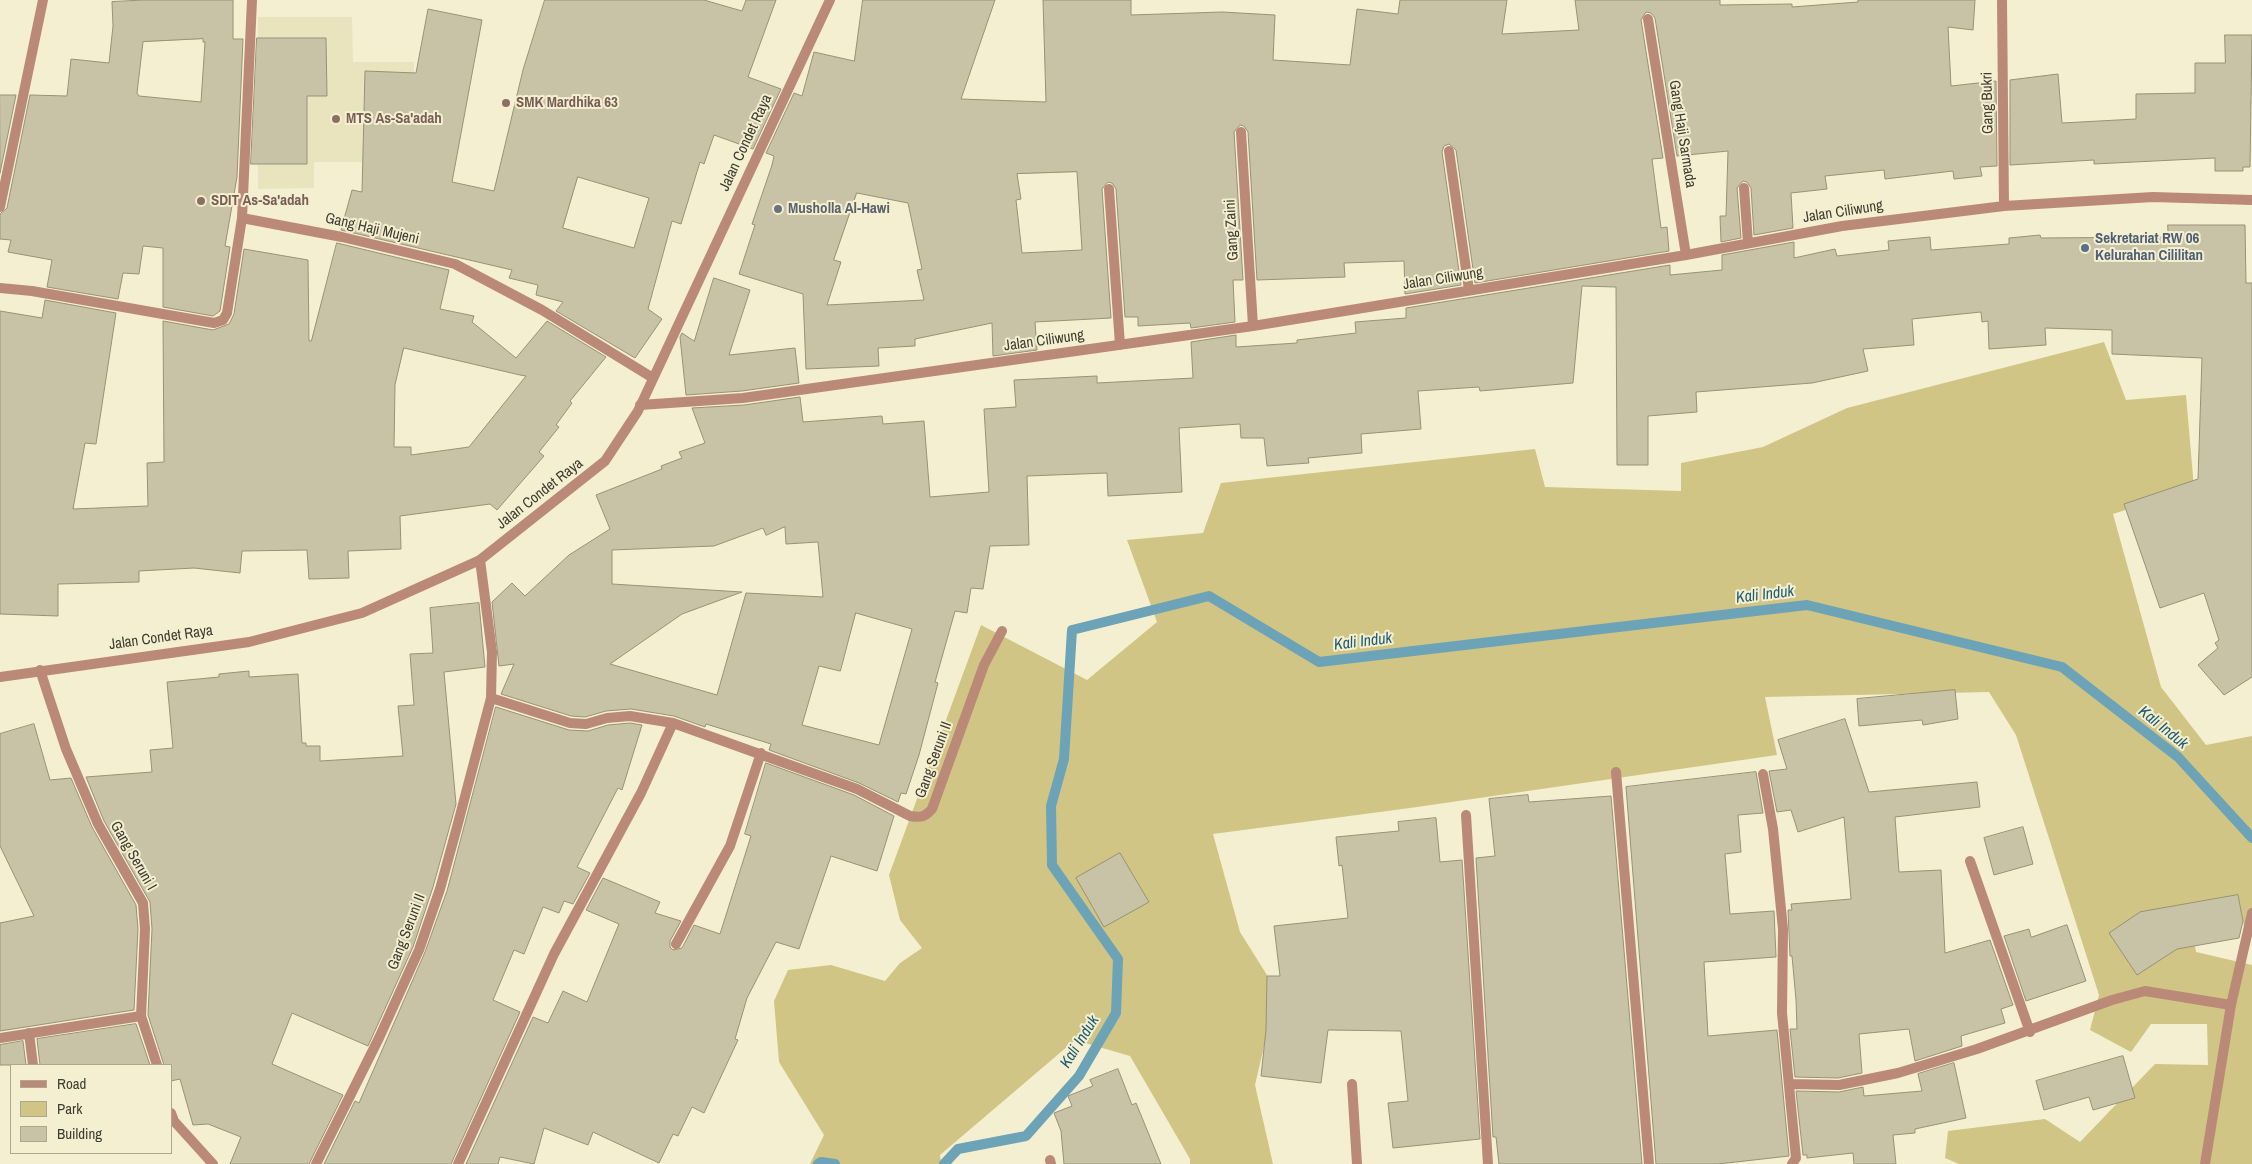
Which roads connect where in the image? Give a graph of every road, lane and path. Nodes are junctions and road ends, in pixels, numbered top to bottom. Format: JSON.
{"nodes":[{"id":1,"x":43,"y":0,"type":"edge"},
{"id":2,"x":252,"y":0,"type":"edge"},
{"id":3,"x":830,"y":0,"type":"edge"},
{"id":4,"x":2002,"y":0,"type":"edge"},
{"id":5,"x":1648,"y":19,"type":"dead end"},
{"id":6,"x":1241,"y":132,"type":"dead end"},
{"id":7,"x":1449,"y":151,"type":"dead end"},
{"id":8,"x":1744,"y":188,"type":"dead end"},
{"id":9,"x":1109,"y":189,"type":"dead end"},
{"id":10,"x":2252,"y":200,"type":"edge"},
{"id":11,"x":2004,"y":206,"type":"junction"},
{"id":12,"x":0,"y":207,"type":"edge"},
{"id":13,"x":242,"y":218,"type":"junction"},
{"id":14,"x":1748,"y":243,"type":"junction"},
{"id":15,"x":1686,"y":255,"type":"junction"},
{"id":16,"x":0,"y":288,"type":"edge"},
{"id":17,"x":1469,"y":290,"type":"junction"},
{"id":18,"x":1252,"y":326,"type":"junction"},
{"id":19,"x":1120,"y":345,"type":"junction"},
{"id":20,"x":653,"y":378,"type":"junction"},
{"id":21,"x":640,"y":405,"type":"junction"},
{"id":22,"x":480,"y":560,"type":"junction"},
{"id":23,"x":1002,"y":631,"type":"dead end"},
{"id":24,"x":40,"y":670,"type":"junction"},
{"id":25,"x":0,"y":677,"type":"edge"},
{"id":26,"x":491,"y":698,"type":"junction"},
{"id":27,"x":673,"y":723,"type":"junction"},
{"id":28,"x":761,"y":753,"type":"junction"},
{"id":29,"x":1616,"y":772,"type":"dead end"},
{"id":30,"x":1763,"y":774,"type":"dead end"},
{"id":31,"x":1466,"y":815,"type":"dead end"},
{"id":32,"x":1970,"y":860,"type":"dead end"},
{"id":33,"x":2252,"y":913,"type":"edge"},
{"id":34,"x":676,"y":944,"type":"dead end"},
{"id":35,"x":2231,"y":1006,"type":"junction"},
{"id":36,"x":141,"y":1016,"type":"junction"},
{"id":37,"x":2030,"y":1032,"type":"junction"},
{"id":38,"x":29,"y":1033,"type":"junction"},
{"id":39,"x":0,"y":1038,"type":"edge"},
{"id":40,"x":33,"y":1064,"type":"edge"},
{"id":41,"x":157,"y":1064,"type":"edge"},
{"id":42,"x":1352,"y":1084,"type":"dead end"},
{"id":43,"x":1790,"y":1084,"type":"junction"},
{"id":44,"x":172,"y":1116,"type":"edge"},
{"id":45,"x":213,"y":1164,"type":"edge"},
{"id":46,"x":316,"y":1164,"type":"edge"},
{"id":47,"x":458,"y":1164,"type":"edge"},
{"id":48,"x":1357,"y":1164,"type":"edge"},
{"id":49,"x":1488,"y":1164,"type":"edge"},
{"id":50,"x":1649,"y":1164,"type":"edge"},
{"id":51,"x":1792,"y":1164,"type":"edge"},
{"id":52,"x":2205,"y":1164,"type":"edge"}],
"edges":[{"from":1,"to":12,"type":"street"},
{"from":2,"to":13,"type":"street"},
{"from":3,"to":20,"type":"street","name":"Jalan Condet Raya"},
{"from":4,"to":11,"type":"street","name":"Gang Bukri"},
{"from":5,"to":15,"type":"street","name":"Gang Haji Sarmada"},
{"from":6,"to":18,"type":"street","name":"Gang Zaini"},
{"from":7,"to":17,"type":"street"},
{"from":8,"to":14,"type":"street"},
{"from":9,"to":19,"type":"street"},
{"from":10,"to":11,"type":"street","name":"Jalan Ciliwung"},
{"from":11,"to":14,"type":"street","name":"Jalan Ciliwung"},
{"from":13,"to":16,"type":"street"},
{"from":13,"to":20,"type":"street","name":"Gang Haji Mujeni"},
{"from":14,"to":15,"type":"street","name":"Jalan Ciliwung"},
{"from":15,"to":17,"type":"street","name":"Jalan Ciliwung"},
{"from":17,"to":18,"type":"street","name":"Jalan Ciliwung"},
{"from":18,"to":19,"type":"street","name":"Jalan Ciliwung"},
{"from":19,"to":21,"type":"street","name":"Jalan Ciliwung"},
{"from":20,"to":21,"type":"street","name":"Jalan Condet Raya"},
{"from":21,"to":22,"type":"street","name":"Jalan Condet Raya"},
{"from":22,"to":24,"type":"street","name":"Jalan Condet Raya"},
{"from":22,"to":26,"type":"street","name":"Gang Seruni II"},
{"from":23,"to":28,"type":"street","name":"Gang Seruni II"},
{"from":24,"to":25,"type":"street","name":"Jalan Condet Raya"},
{"from":24,"to":36,"type":"street","name":"Gang Seruni I"},
{"from":26,"to":27,"type":"street","name":"Gang Seruni II"},
{"from":26,"to":46,"type":"street","name":"Gang Seruni II"},
{"from":27,"to":28,"type":"street","name":"Gang Seruni II"},
{"from":27,"to":47,"type":"street"},
{"from":28,"to":34,"type":"street"},
{"from":29,"to":50,"type":"street"},
{"from":30,"to":43,"type":"street"},
{"from":31,"to":49,"type":"street"},
{"from":32,"to":37,"type":"street"},
{"from":33,"to":35,"type":"street"},
{"from":35,"to":37,"type":"street"},
{"from":35,"to":52,"type":"street"},
{"from":36,"to":38,"type":"street"},
{"from":36,"to":41,"type":"street","name":"Gang Seruni I"},
{"from":37,"to":43,"type":"street"},
{"from":38,"to":39,"type":"street"},
{"from":38,"to":40,"type":"street"},
{"from":42,"to":48,"type":"street"},
{"from":43,"to":51,"type":"street"},
{"from":44,"to":45,"type":"street"}]}
